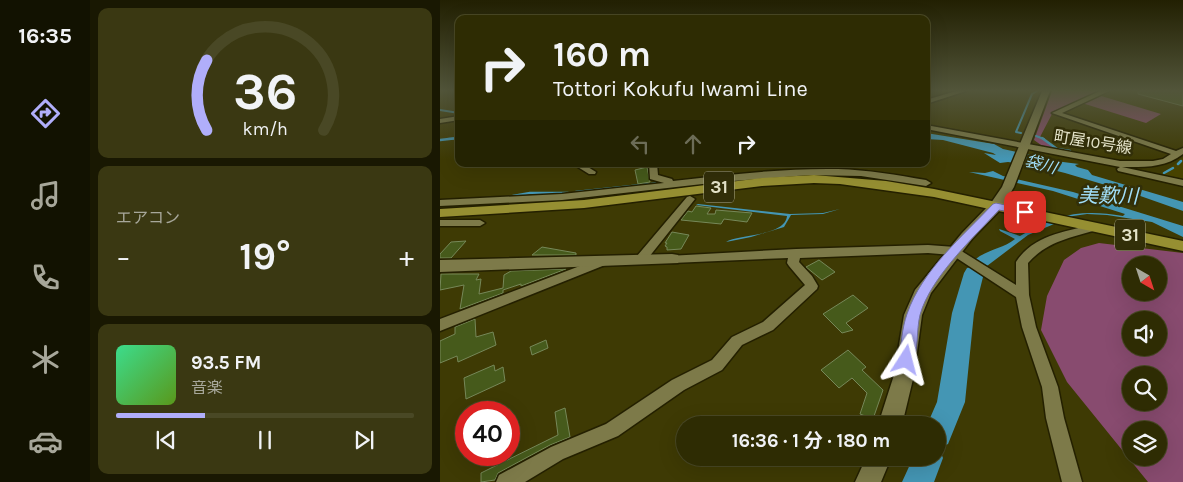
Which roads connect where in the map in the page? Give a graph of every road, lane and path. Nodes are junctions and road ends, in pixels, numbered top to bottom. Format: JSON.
{"nodes":[{"id":1,"x":1037,"y":113,"type":"edge"},
{"id":2,"x":1058,"y":113,"type":"edge"},
{"id":3,"x":455,"y":119,"type":"edge"},
{"id":4,"x":440,"y":121,"type":"edge"},
{"id":5,"x":930,"y":126,"type":"edge"},
{"id":6,"x":1024,"y":149,"type":"junction"},
{"id":7,"x":1057,"y":152,"type":"junction"},
{"id":8,"x":1180,"y":152,"type":"edge"},
{"id":9,"x":583,"y":167,"type":"edge"},
{"id":10,"x":654,"y":167,"type":"edge"},
{"id":11,"x":790,"y":168,"type":"edge"},
{"id":12,"x":592,"y":172,"type":"dead end"},
{"id":13,"x":681,"y":183,"type":"junction"},
{"id":14,"x":926,"y":183,"type":"dead end"},
{"id":15,"x":1183,"y":184,"type":"edge"},
{"id":16,"x":690,"y":199,"type":"dead end"},
{"id":17,"x":440,"y":203,"type":"edge"},
{"id":18,"x":996,"y":206,"type":"junction"},
{"id":19,"x":440,"y":213,"type":"edge"},
{"id":20,"x":480,"y":222,"type":"dead end"},
{"id":21,"x":440,"y":223,"type":"edge"},
{"id":22,"x":1096,"y":228,"type":"junction"},
{"id":23,"x":1183,"y":246,"type":"edge"},
{"id":24,"x":955,"y":251,"type":"junction"},
{"id":25,"x":796,"y":253,"type":"junction"},
{"id":26,"x":672,"y":258,"type":"joint"},
{"id":27,"x":641,"y":259,"type":"junction"},
{"id":28,"x":601,"y":262,"type":"junction"},
{"id":29,"x":440,"y":266,"type":"edge"},
{"id":30,"x":1022,"y":295,"type":"junction"},
{"id":31,"x":440,"y":325,"type":"edge"},
{"id":32,"x":893,"y":416,"type":"edge"},
{"id":33,"x":875,"y":466,"type":"edge"},
{"id":34,"x":506,"y":482,"type":"edge"},
{"id":35,"x":868,"y":482,"type":"edge"},
{"id":36,"x":1072,"y":482,"type":"edge"}],
"edges":[{"from":1,"to":6,"type":"street"},
{"from":2,"to":8,"type":"street"},
{"from":3,"to":4,"type":"street"},
{"from":5,"to":6,"type":"street","name":"町屋10号線"},
{"from":6,"to":7,"type":"street","name":"町屋10号線"},
{"from":6,"to":18,"type":"street"},
{"from":7,"to":8,"type":"street","name":"町屋10号線"},
{"from":7,"to":15,"type":"street"},
{"from":9,"to":12,"type":"street"},
{"from":10,"to":13,"type":"street"},
{"from":11,"to":13,"type":"street"},
{"from":11,"to":14,"type":"street"},
{"from":13,"to":17,"type":"street"},
{"from":16,"to":27,"type":"street"},
{"from":18,"to":19,"type":"main road","number":"31"},
{"from":18,"to":22,"type":"main road","number":"31"},
{"from":18,"to":24,"type":"street"},
{"from":20,"to":21,"type":"street"},
{"from":22,"to":23,"type":"main road","number":"31"},
{"from":22,"to":30,"type":"street"},
{"from":24,"to":25,"type":"street"},
{"from":24,"to":30,"type":"street"},
{"from":24,"to":32,"type":"street"},
{"from":25,"to":26,"type":"street"},
{"from":25,"to":34,"type":"street"},
{"from":26,"to":27,"type":"street"},
{"from":27,"to":28,"type":"street"},
{"from":28,"to":29,"type":"street"},
{"from":28,"to":31,"type":"street"},
{"from":30,"to":36,"type":"street"},
{"from":33,"to":35,"type":"street"}]}
